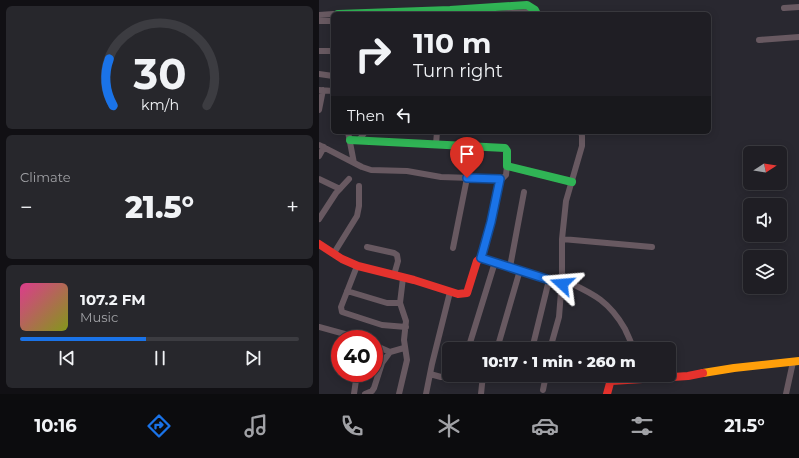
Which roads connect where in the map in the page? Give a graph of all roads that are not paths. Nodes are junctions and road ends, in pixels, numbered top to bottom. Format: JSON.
{"nodes":[{"id":1,"x":799,"y":7,"type":"edge"},
{"id":2,"x":784,"y":8,"type":"dead end"},
{"id":3,"x":534,"y":11,"type":"edge"},
{"id":4,"x":394,"y":12,"type":"edge"},
{"id":5,"x":331,"y":14,"type":"edge"},
{"id":6,"x":319,"y":15,"type":"edge"},
{"id":7,"x":331,"y":20,"type":"edge"},
{"id":8,"x":319,"y":21,"type":"edge"},
{"id":9,"x":799,"y":37,"type":"edge"},
{"id":10,"x":759,"y":40,"type":"dead end"},
{"id":11,"x":319,"y":51,"type":"edge"},
{"id":12,"x":331,"y":51,"type":"edge"},
{"id":13,"x":319,"y":74,"type":"edge"},
{"id":14,"x":331,"y":76,"type":"edge"},
{"id":15,"x":321,"y":90,"type":"edge"},
{"id":16,"x":331,"y":91,"type":"edge"},
{"id":17,"x":319,"y":110,"type":"edge"},
{"id":18,"x":364,"y":134,"type":"edge"},
{"id":19,"x":437,"y":134,"type":"edge"},
{"id":20,"x":582,"y":134,"type":"edge"},
{"id":21,"x":349,"y":136,"type":"edge"},
{"id":22,"x":359,"y":140,"type":"junction"},
{"id":23,"x":436,"y":144,"type":"junction"},
{"id":24,"x":322,"y":146,"type":"edge"},
{"id":25,"x":319,"y":156,"type":"edge"},
{"id":26,"x":354,"y":163,"type":"junction"},
{"id":27,"x":507,"y":166,"type":"junction"},
{"id":28,"x":467,"y":178,"type":"junction"},
{"id":29,"x":319,"y":179,"type":"edge"},
{"id":30,"x":349,"y":179,"type":"dead end"},
{"id":31,"x":500,"y":179,"type":"junction"},
{"id":32,"x":572,"y":182,"type":"junction"},
{"id":33,"x":359,"y":186,"type":"dead end"},
{"id":34,"x":340,"y":189,"type":"junction"},
{"id":35,"x":524,"y":192,"type":"dead end"},
{"id":36,"x":319,"y":219,"type":"edge"},
{"id":37,"x":562,"y":239,"type":"junction"},
{"id":38,"x":319,"y":244,"type":"edge"},
{"id":39,"x":367,"y":247,"type":"dead end"},
{"id":40,"x":652,"y":247,"type":"dead end"},
{"id":41,"x":453,"y":248,"type":"dead end"},
{"id":42,"x":334,"y":253,"type":"junction"},
{"id":43,"x":481,"y":258,"type":"junction"},
{"id":44,"x":495,"y":262,"type":"junction"},
{"id":45,"x":357,"y":266,"type":"junction"},
{"id":46,"x":510,"y":267,"type":"junction"},
{"id":47,"x":520,"y":270,"type":"junction"},
{"id":48,"x":394,"y":275,"type":"junction"},
{"id":49,"x":403,"y":278,"type":"junction"},
{"id":50,"x":549,"y":280,"type":"junction"},
{"id":51,"x":562,"y":282,"type":"junction"},
{"id":52,"x":347,"y":291,"type":"junction"},
{"id":53,"x":451,"y":292,"type":"junction"},
{"id":54,"x":401,"y":303,"type":"junction"},
{"id":55,"x":319,"y":327,"type":"edge"},
{"id":56,"x":406,"y":327,"type":"junction"},
{"id":57,"x":331,"y":330,"type":"edge"},
{"id":58,"x":470,"y":342,"type":"edge"},
{"id":59,"x":499,"y":342,"type":"edge"},
{"id":60,"x":534,"y":342,"type":"edge"},
{"id":61,"x":552,"y":342,"type":"edge"},
{"id":62,"x":631,"y":342,"type":"edge"},
{"id":63,"x":405,"y":348,"type":"junction"},
{"id":64,"x":383,"y":349,"type":"edge"},
{"id":65,"x":390,"y":352,"type":"junction"},
{"id":66,"x":383,"y":362,"type":"edge"},
{"id":67,"x":796,"y":362,"type":"edge"},
{"id":68,"x":430,"y":374,"type":"junction"},
{"id":69,"x":676,"y":376,"type":"edge"},
{"id":70,"x":442,"y":377,"type":"edge"},
{"id":71,"x":356,"y":382,"type":"edge"},
{"id":72,"x":375,"y":382,"type":"edge"},
{"id":73,"x":482,"y":382,"type":"edge"},
{"id":74,"x":545,"y":382,"type":"edge"},
{"id":75,"x":609,"y":382,"type":"edge"},
{"id":76,"x":543,"y":390,"type":"dead end"},
{"id":77,"x":354,"y":394,"type":"edge"},
{"id":78,"x":365,"y":394,"type":"edge"},
{"id":79,"x":399,"y":394,"type":"edge"},
{"id":80,"x":426,"y":394,"type":"edge"},
{"id":81,"x":481,"y":394,"type":"edge"},
{"id":82,"x":607,"y":394,"type":"edge"},
{"id":83,"x":786,"y":394,"type":"edge"}],
"edges":[{"from":1,"to":2,"type":"street"},
{"from":3,"to":4,"type":"street"},
{"from":5,"to":6,"type":"street"},
{"from":7,"to":8,"type":"street"},
{"from":9,"to":10,"type":"street"},
{"from":11,"to":12,"type":"street"},
{"from":13,"to":14,"type":"street"},
{"from":15,"to":16,"type":"street"},
{"from":15,"to":17,"type":"street"},
{"from":18,"to":22,"type":"street"},
{"from":19,"to":23,"type":"street"},
{"from":20,"to":32,"type":"street"},
{"from":21,"to":22,"type":"street"},
{"from":21,"to":26,"type":"street"},
{"from":22,"to":23,"type":"street"},
{"from":23,"to":27,"type":"street"},
{"from":24,"to":25,"type":"street"},
{"from":24,"to":26,"type":"street"},
{"from":26,"to":28,"type":"street"},
{"from":27,"to":31,"type":"street"},
{"from":27,"to":32,"type":"street"},
{"from":28,"to":31,"type":"street"},
{"from":28,"to":41,"type":"street"},
{"from":29,"to":34,"type":"street"},
{"from":30,"to":34,"type":"street"},
{"from":31,"to":43,"type":"street"},
{"from":32,"to":37,"type":"street"},
{"from":33,"to":42,"type":"street"},
{"from":34,"to":36,"type":"street"},
{"from":35,"to":46,"type":"street"},
{"from":37,"to":40,"type":"street"},
{"from":37,"to":51,"type":"street"},
{"from":38,"to":42,"type":"street"},
{"from":39,"to":48,"type":"street"},
{"from":42,"to":45,"type":"street"},
{"from":43,"to":44,"type":"street"},
{"from":43,"to":53,"type":"street"},
{"from":44,"to":46,"type":"street"},
{"from":44,"to":58,"type":"street"},
{"from":45,"to":48,"type":"street"},
{"from":45,"to":52,"type":"street"},
{"from":46,"to":47,"type":"street"},
{"from":47,"to":50,"type":"street"},
{"from":47,"to":59,"type":"street"},
{"from":48,"to":49,"type":"street"},
{"from":49,"to":53,"type":"street"},
{"from":49,"to":54,"type":"street"},
{"from":50,"to":51,"type":"street"},
{"from":50,"to":60,"type":"street"},
{"from":51,"to":61,"type":"street"},
{"from":51,"to":62,"type":"street"},
{"from":52,"to":54,"type":"street"},
{"from":52,"to":56,"type":"street"},
{"from":53,"to":68,"type":"street"},
{"from":54,"to":56,"type":"street"},
{"from":55,"to":57,"type":"street"},
{"from":56,"to":63,"type":"street"},
{"from":63,"to":65,"type":"street"},
{"from":63,"to":79,"type":"street"},
{"from":64,"to":65,"type":"street"},
{"from":65,"to":66,"type":"street"},
{"from":67,"to":69,"type":"street"},
{"from":67,"to":83,"type":"street"},
{"from":68,"to":70,"type":"street"},
{"from":68,"to":80,"type":"street"},
{"from":71,"to":77,"type":"street"},
{"from":72,"to":78,"type":"street"},
{"from":73,"to":81,"type":"street"},
{"from":74,"to":76,"type":"street"},
{"from":75,"to":82,"type":"street"}]}
